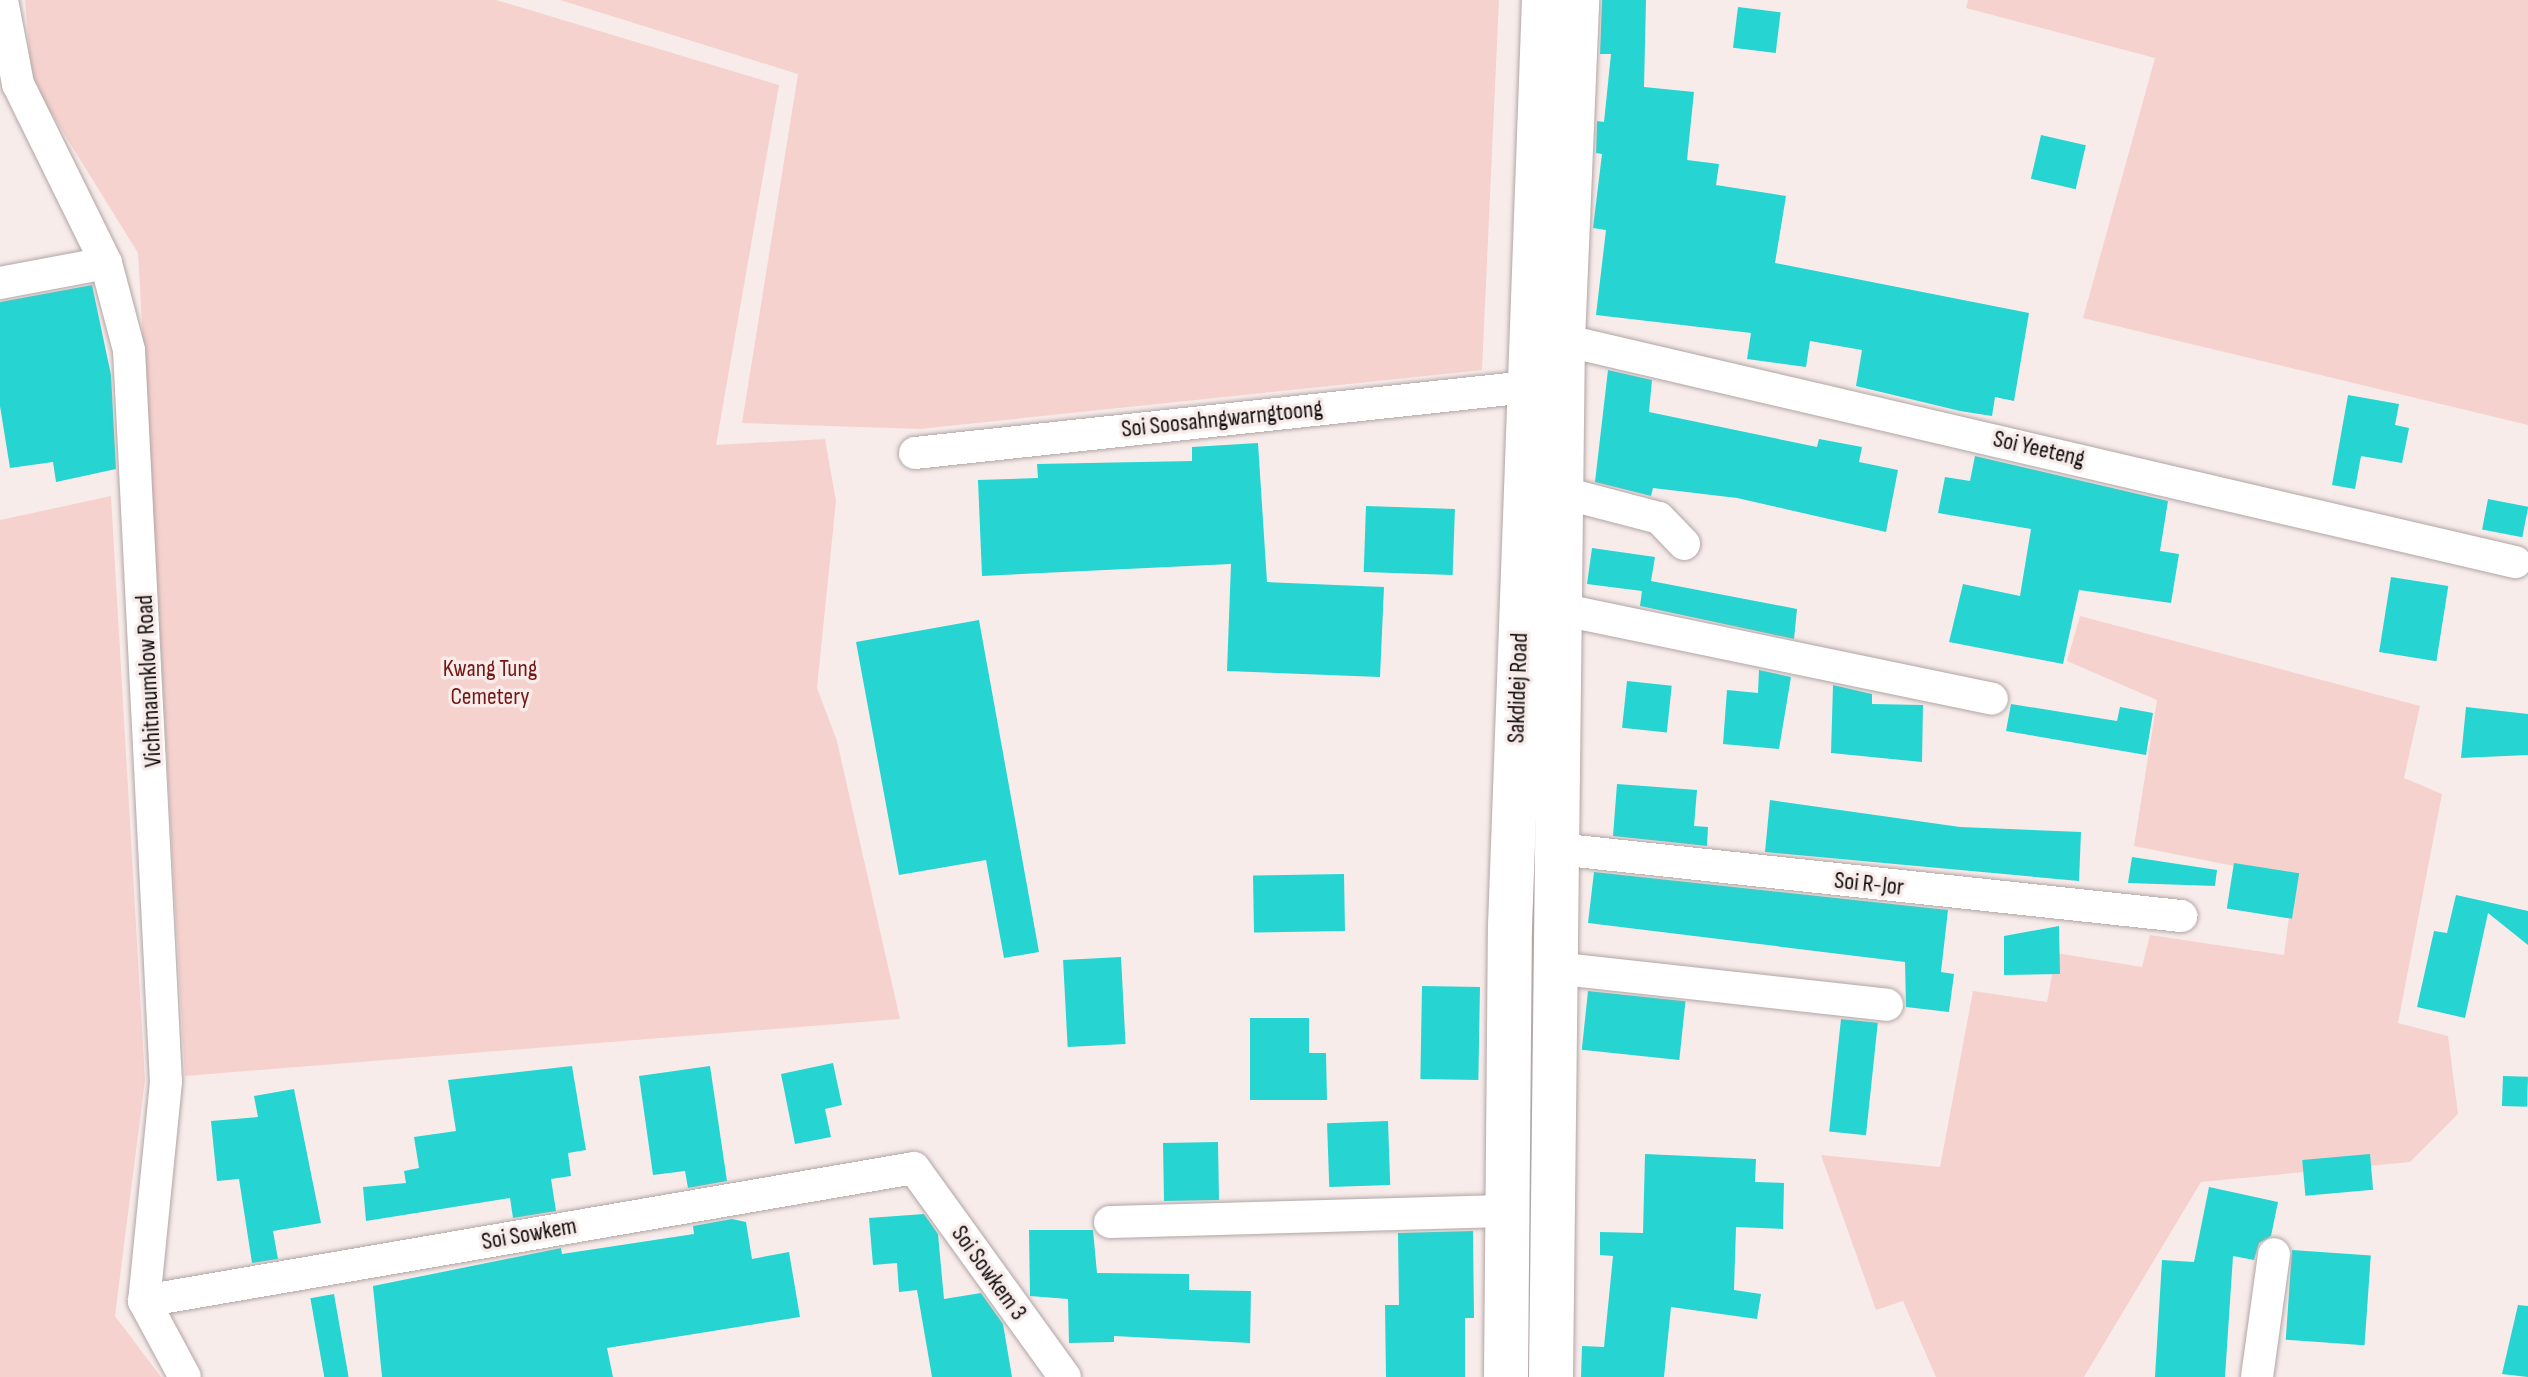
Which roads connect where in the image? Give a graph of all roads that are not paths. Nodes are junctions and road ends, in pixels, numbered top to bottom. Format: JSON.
{"nodes":[{"id":1,"x":2,"y":0,"type":"edge"},
{"id":2,"x":1544,"y":0,"type":"edge"},
{"id":3,"x":1577,"y":0,"type":"edge"},
{"id":4,"x":1553,"y":181,"type":"junction"},
{"id":5,"x":106,"y":263,"type":"junction"},
{"id":6,"x":0,"y":283,"type":"edge"},
{"id":7,"x":1563,"y":340,"type":"junction"},
{"id":8,"x":1528,"y":387,"type":"junction"},
{"id":9,"x":915,"y":453,"type":"dead end"},
{"id":10,"x":1560,"y":492,"type":"junction"},
{"id":11,"x":1684,"y":544,"type":"dead end"},
{"id":12,"x":2515,"y":562,"type":"dead end"},
{"id":13,"x":1559,"y":609,"type":"junction"},
{"id":14,"x":1992,"y":699,"type":"dead end"},
{"id":15,"x":1557,"y":849,"type":"junction"},
{"id":16,"x":2181,"y":916,"type":"dead end"},
{"id":17,"x":1554,"y":968,"type":"junction"},
{"id":18,"x":1887,"y":1005,"type":"dead end"},
{"id":19,"x":914,"y":1168,"type":"joint"},
{"id":20,"x":1505,"y":1211,"type":"junction"},
{"id":21,"x":1110,"y":1222,"type":"dead end"},
{"id":22,"x":2274,"y":1254,"type":"dead end"},
{"id":23,"x":144,"y":1301,"type":"junction"},
{"id":24,"x":185,"y":1377,"type":"edge"},
{"id":25,"x":1065,"y":1377,"type":"edge"},
{"id":26,"x":1506,"y":1377,"type":"edge"},
{"id":27,"x":1551,"y":1377,"type":"edge"},
{"id":28,"x":2257,"y":1377,"type":"edge"}],
"edges":[{"from":1,"to":5,"type":"street","name":"Vichitnaumklow Road"},
{"from":2,"to":4,"type":"main road","name":"Sakdidej Road"},
{"from":3,"to":4,"type":"main road","name":"Sakdidej Road"},
{"from":4,"to":7,"type":"main road","name":"Sakdidej Road"},
{"from":4,"to":8,"type":"main road","name":"Sakdidej Road"},
{"from":5,"to":6,"type":"street"},
{"from":5,"to":23,"type":"street","name":"Vichitnaumklow Road"},
{"from":7,"to":10,"type":"main road","name":"Sakdidej Road"},
{"from":7,"to":12,"type":"street","name":"Soi Yeeteng"},
{"from":8,"to":9,"type":"street","name":"Soi Soosahngwarngtoong"},
{"from":8,"to":20,"type":"main road","name":"Sakdidej Road"},
{"from":10,"to":11,"type":"street"},
{"from":10,"to":13,"type":"main road","name":"Sakdidej Road"},
{"from":13,"to":14,"type":"street"},
{"from":13,"to":15,"type":"main road","name":"Sakdidej Road"},
{"from":15,"to":16,"type":"street","name":"Soi R-Jor"},
{"from":15,"to":17,"type":"main road","name":"Sakdidej Road"},
{"from":17,"to":18,"type":"street"},
{"from":17,"to":27,"type":"main road","name":"Sakdidej Road"},
{"from":19,"to":23,"type":"street","name":"Soi Sowkem"},
{"from":19,"to":25,"type":"street","name":"Soi Sowkem 3"},
{"from":20,"to":21,"type":"street"},
{"from":20,"to":26,"type":"main road","name":"Sakdidej Road"},
{"from":22,"to":28,"type":"street"},
{"from":23,"to":24,"type":"street"}]}
